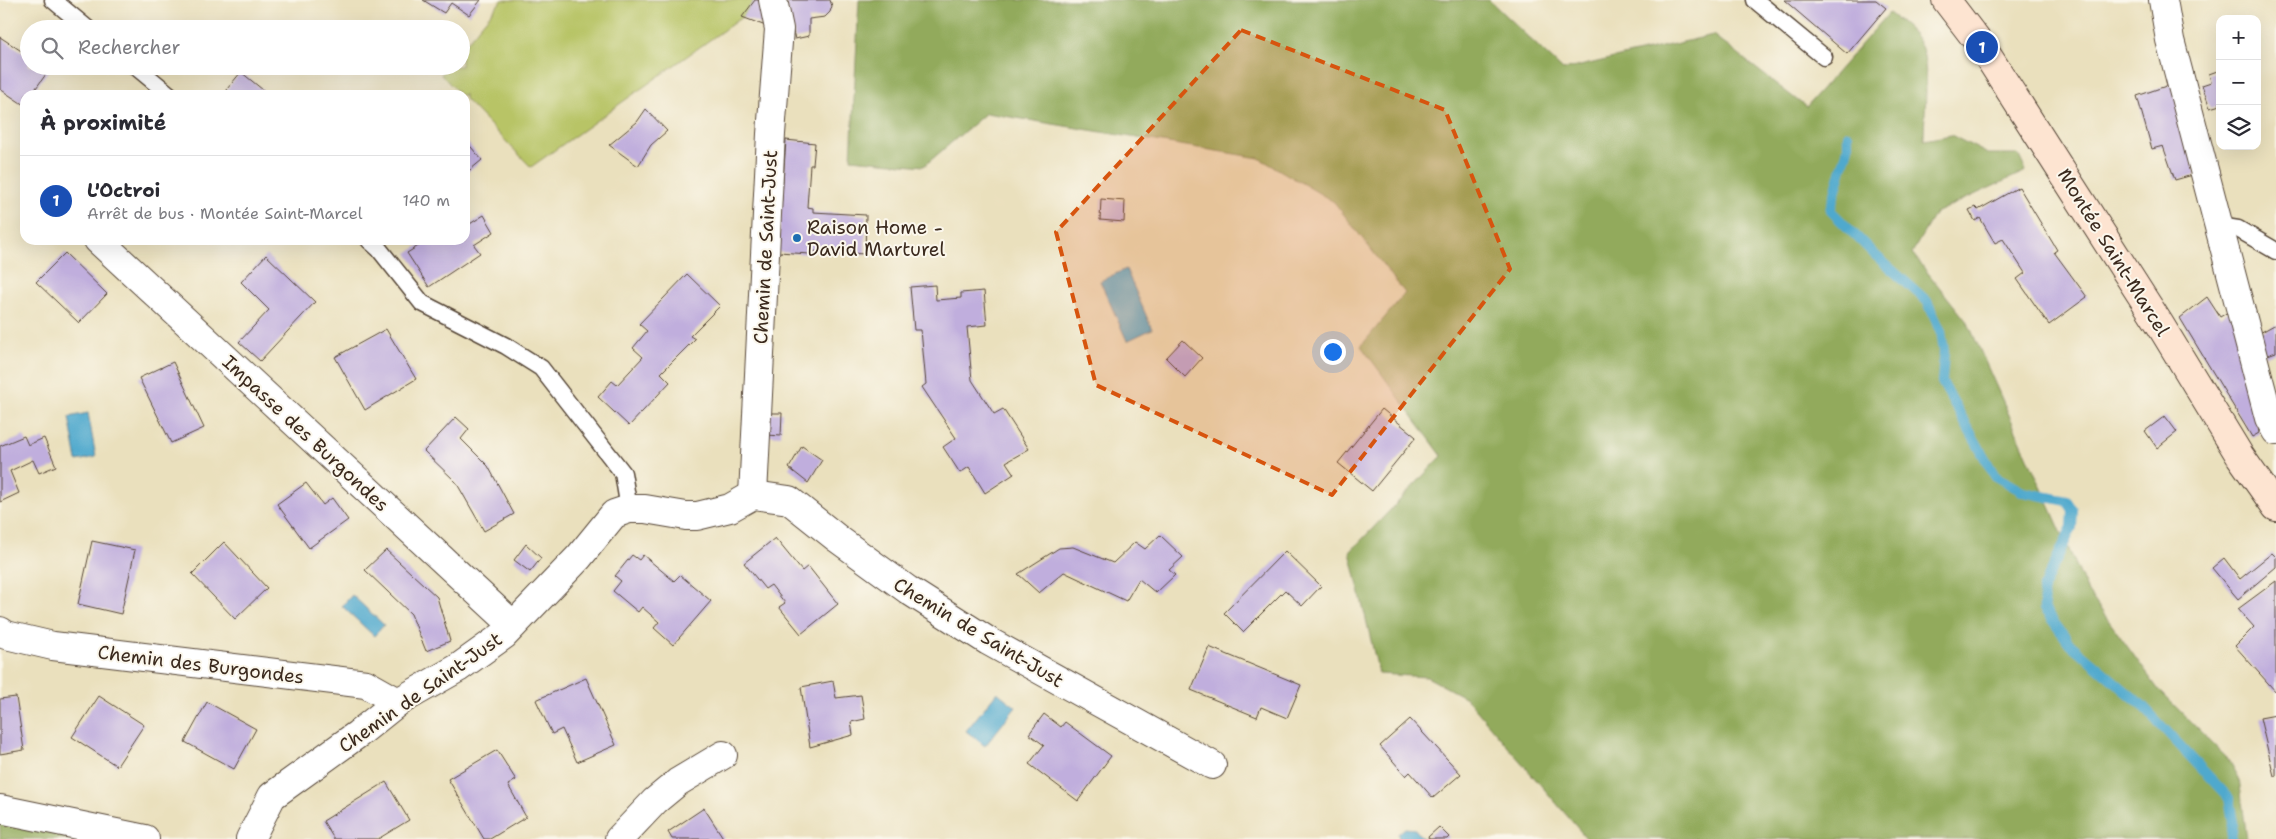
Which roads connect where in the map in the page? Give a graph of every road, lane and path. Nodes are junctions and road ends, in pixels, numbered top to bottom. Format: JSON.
{"nodes":[{"id":1,"x":53,"y":0,"type":"edge"},
{"id":2,"x":773,"y":0,"type":"edge"},
{"id":3,"x":1756,"y":0,"type":"edge"},
{"id":4,"x":1946,"y":0,"type":"edge"},
{"id":5,"x":2163,"y":0,"type":"edge"},
{"id":6,"x":77,"y":20,"type":"edge"},
{"id":7,"x":1824,"y":58,"type":"dead end"},
{"id":8,"x":145,"y":75,"type":"edge"},
{"id":9,"x":164,"y":90,"type":"edge"},
{"id":10,"x":2219,"y":226,"type":"junction"},
{"id":11,"x":103,"y":245,"type":"edge"},
{"id":12,"x":375,"y":245,"type":"edge"},
{"id":13,"x":2276,"y":251,"type":"edge"},
{"id":14,"x":2276,"y":431,"type":"edge"},
{"id":15,"x":753,"y":495,"type":"junction"},
{"id":16,"x":2276,"y":506,"type":"edge"},
{"id":17,"x":629,"y":509,"type":"junction"},
{"id":18,"x":513,"y":625,"type":"junction"},
{"id":19,"x":0,"y":631,"type":"edge"},
{"id":20,"x":398,"y":702,"type":"junction"},
{"id":21,"x":723,"y":755,"type":"dead end"},
{"id":22,"x":1212,"y":765,"type":"dead end"},
{"id":23,"x":0,"y":809,"type":"edge"},
{"id":24,"x":145,"y":839,"type":"edge"},
{"id":25,"x":250,"y":839,"type":"edge"},
{"id":26,"x":619,"y":839,"type":"edge"}],
"edges":[{"from":1,"to":6,"type":"lane"},
{"from":2,"to":15,"type":"street","name":"Chemin de Saint-Just"},
{"from":3,"to":7,"type":"lane"},
{"from":4,"to":16,"type":"main road","name":"Montée Saint-Marcel"},
{"from":5,"to":10,"type":"street"},
{"from":8,"to":9,"type":"lane"},
{"from":10,"to":13,"type":"lane"},
{"from":10,"to":14,"type":"street"},
{"from":11,"to":18,"type":"street","name":"Impasse des Burgondes"},
{"from":12,"to":17,"type":"lane"},
{"from":15,"to":17,"type":"street"},
{"from":15,"to":22,"type":"street","name":"Chemin de Saint-Just"},
{"from":17,"to":18,"type":"street","name":"Chemin de Saint-Just"},
{"from":18,"to":20,"type":"street","name":"Chemin de Saint-Just"},
{"from":19,"to":20,"type":"street","name":"Chemin des Burgondes"},
{"from":20,"to":25,"type":"street","name":"Chemin de Saint-Just"},
{"from":21,"to":26,"type":"street"},
{"from":23,"to":24,"type":"street"}]}
